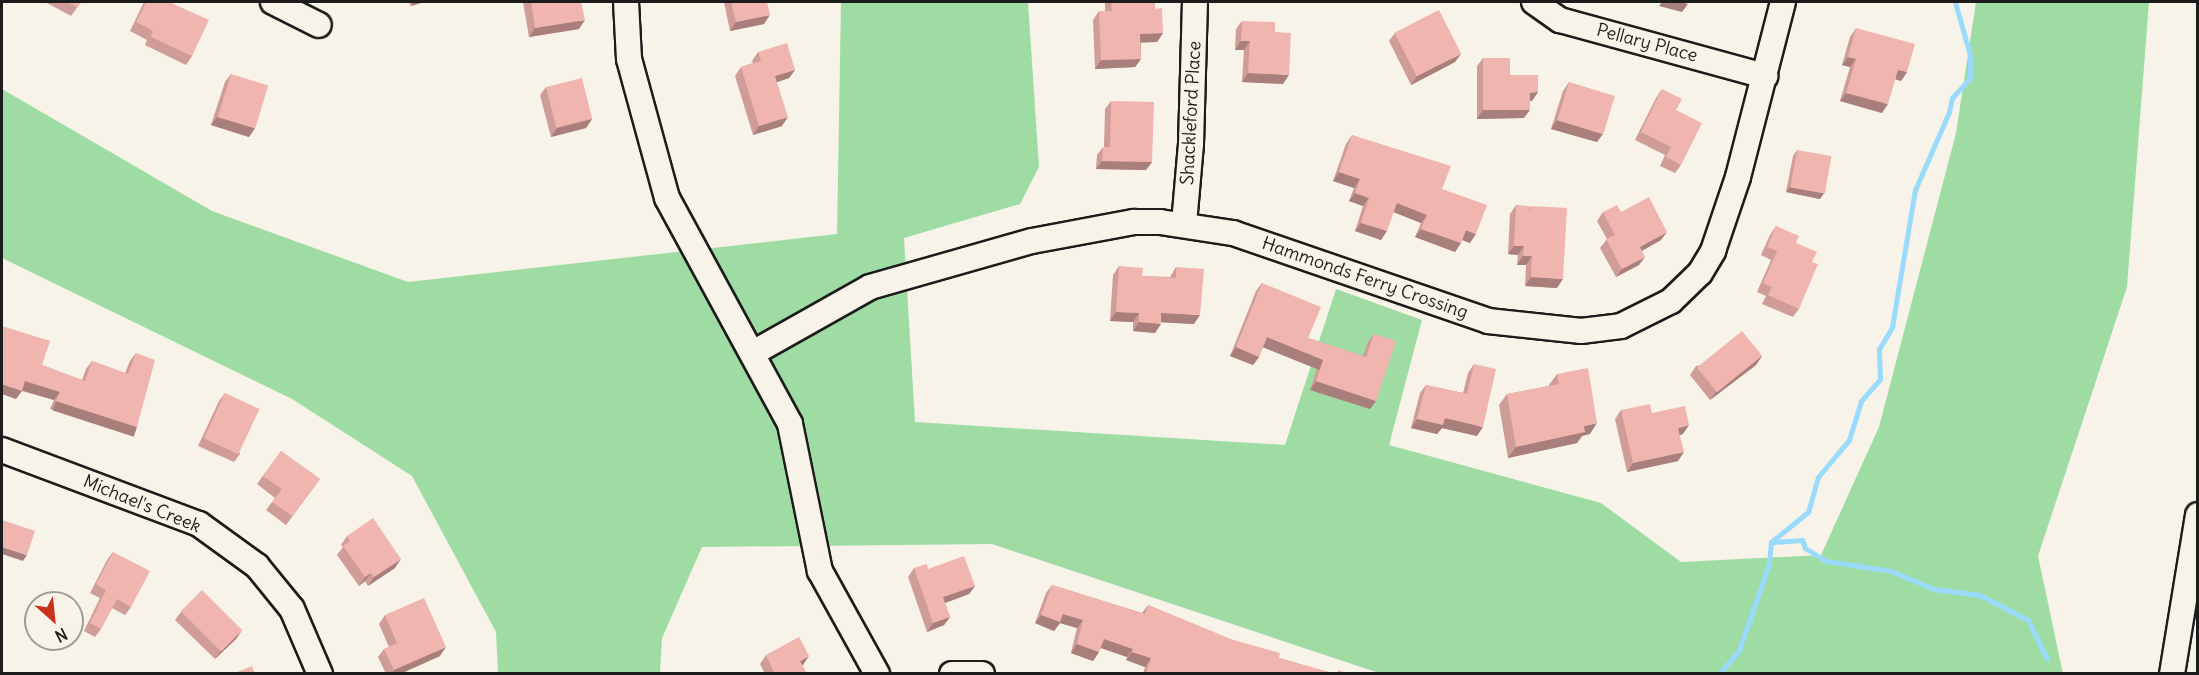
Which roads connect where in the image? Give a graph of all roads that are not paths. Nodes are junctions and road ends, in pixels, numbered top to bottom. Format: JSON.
{"nodes":[{"id":1,"x":273,"y":2,"type":"edge"},
{"id":2,"x":626,"y":2,"type":"edge"},
{"id":3,"x":1195,"y":2,"type":"edge"},
{"id":4,"x":1534,"y":2,"type":"edge"},
{"id":5,"x":1783,"y":2,"type":"edge"},
{"id":6,"x":319,"y":25,"type":"dead end"},
{"id":7,"x":1765,"y":76,"type":"junction"},
{"id":8,"x":1184,"y":224,"type":"junction"},
{"id":9,"x":753,"y":353,"type":"junction"},
{"id":10,"x":2,"y":450,"type":"edge"},
{"id":11,"x":2198,"y":515,"type":"edge"},
{"id":12,"x":320,"y":674,"type":"edge"},
{"id":13,"x":877,"y":674,"type":"edge"},
{"id":14,"x":952,"y":674,"type":"edge"},
{"id":15,"x":982,"y":674,"type":"edge"},
{"id":16,"x":2172,"y":674,"type":"edge"}],
"edges":[{"from":1,"to":6,"type":"street"},
{"from":2,"to":9,"type":"street"},
{"from":3,"to":8,"type":"street","name":"Shackleford Place"},
{"from":4,"to":7,"type":"street","name":"Pellary Place"},
{"from":5,"to":7,"type":"street","name":"Hammonds Ferry Crossing"},
{"from":7,"to":8,"type":"street","name":"Hammonds Ferry Crossing"},
{"from":8,"to":9,"type":"street","name":"Hammonds Ferry Crossing"},
{"from":9,"to":13,"type":"street"},
{"from":10,"to":12,"type":"street","name":"Michael's Creek"},
{"from":11,"to":16,"type":"street"},
{"from":14,"to":15,"type":"street"}]}
